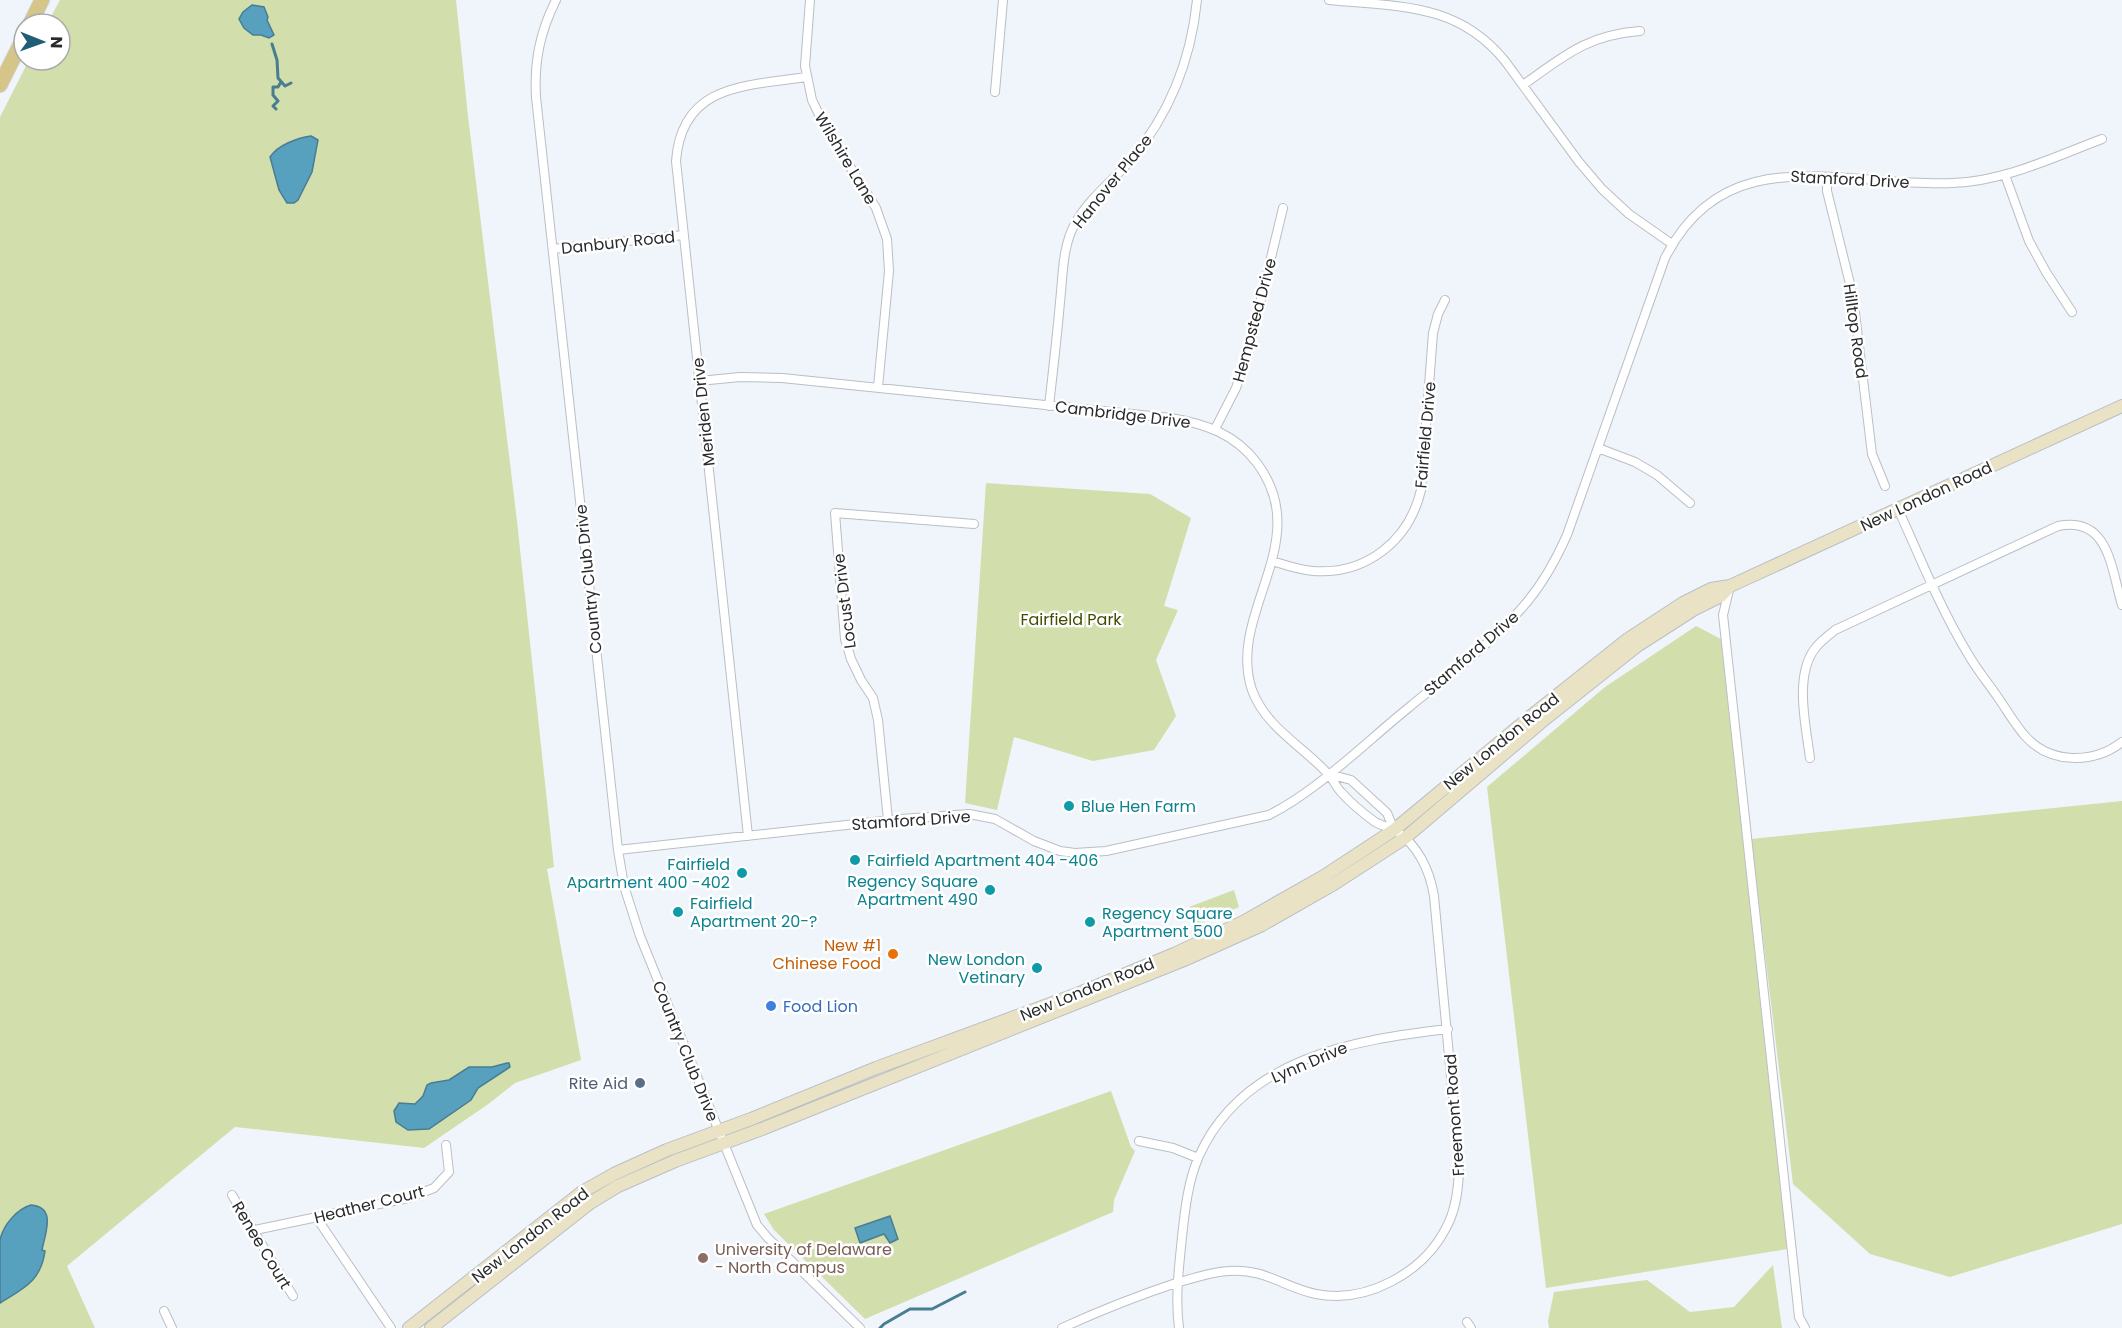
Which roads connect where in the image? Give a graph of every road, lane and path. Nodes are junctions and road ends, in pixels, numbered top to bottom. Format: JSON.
{"nodes":[{"id":1,"x":556,"y":0,"type":"edge"},
{"id":2,"x":810,"y":0,"type":"edge"},
{"id":3,"x":1004,"y":0,"type":"edge"},
{"id":4,"x":1197,"y":0,"type":"edge"},
{"id":5,"x":1329,"y":0,"type":"edge"},
{"id":6,"x":1640,"y":31,"type":"dead end"},
{"id":7,"x":12,"y":60,"type":"edge"},
{"id":8,"x":807,"y":77,"type":"junction"},
{"id":9,"x":0,"y":85,"type":"edge"},
{"id":10,"x":1523,"y":85,"type":"junction"},
{"id":11,"x":995,"y":92,"type":"dead end"},
{"id":12,"x":2102,"y":139,"type":"dead end"},
{"id":13,"x":2005,"y":175,"type":"junction"},
{"id":14,"x":1827,"y":177,"type":"junction"},
{"id":15,"x":1283,"y":208,"type":"dead end"},
{"id":16,"x":683,"y":235,"type":"junction"},
{"id":17,"x":1672,"y":244,"type":"junction"},
{"id":18,"x":553,"y":249,"type":"junction"},
{"id":19,"x":1445,"y":300,"type":"dead end"},
{"id":20,"x":2072,"y":312,"type":"dead end"},
{"id":21,"x":699,"y":381,"type":"junction"},
{"id":22,"x":878,"y":387,"type":"junction"},
{"id":23,"x":1049,"y":406,"type":"junction"},
{"id":24,"x":2122,"y":406,"type":"edge"},
{"id":25,"x":1215,"y":429,"type":"junction"},
{"id":26,"x":1598,"y":448,"type":"junction"},
{"id":27,"x":1885,"y":486,"type":"dead end"},
{"id":28,"x":1690,"y":502,"type":"dead end"},
{"id":29,"x":1898,"y":509,"type":"junction"},
{"id":30,"x":974,"y":524,"type":"dead end"},
{"id":31,"x":1272,"y":561,"type":"junction"},
{"id":32,"x":1933,"y":583,"type":"junction"},
{"id":33,"x":1730,"y":586,"type":"junction"},
{"id":34,"x":2122,"y":605,"type":"edge"},
{"id":35,"x":2122,"y":742,"type":"edge"},
{"id":36,"x":1810,"y":758,"type":"dead end"},
{"id":37,"x":1328,"y":774,"type":"junction"},
{"id":38,"x":888,"y":820,"type":"junction"},
{"id":39,"x":1394,"y":830,"type":"junction"},
{"id":40,"x":748,"y":836,"type":"junction"},
{"id":41,"x":1405,"y":837,"type":"junction"},
{"id":42,"x":618,"y":850,"type":"junction"},
{"id":43,"x":1448,"y":1029,"type":"junction"},
{"id":44,"x":718,"y":1131,"type":"junction"},
{"id":45,"x":1139,"y":1141,"type":"dead end"},
{"id":46,"x":724,"y":1144,"type":"junction"},
{"id":47,"x":446,"y":1145,"type":"dead end"},
{"id":48,"x":1198,"y":1158,"type":"junction"},
{"id":49,"x":232,"y":1195,"type":"dead end"},
{"id":50,"x":316,"y":1217,"type":"junction"},
{"id":51,"x":255,"y":1230,"type":"junction"},
{"id":52,"x":1178,"y":1283,"type":"junction"},
{"id":53,"x":293,"y":1296,"type":"dead end"},
{"id":54,"x":164,"y":1311,"type":"dead end"},
{"id":55,"x":172,"y":1328,"type":"edge"},
{"id":56,"x":391,"y":1328,"type":"edge"},
{"id":57,"x":409,"y":1328,"type":"edge"},
{"id":58,"x":431,"y":1328,"type":"edge"},
{"id":59,"x":860,"y":1328,"type":"edge"},
{"id":60,"x":1062,"y":1328,"type":"edge"},
{"id":61,"x":1179,"y":1328,"type":"edge"},
{"id":62,"x":1804,"y":1328,"type":"edge"}],
"edges":[{"from":1,"to":18,"type":"street","name":"Country Club Drive"},
{"from":2,"to":8,"type":"street","name":"Wilshire Lane"},
{"from":3,"to":11,"type":"street"},
{"from":4,"to":23,"type":"street","name":"Hanover Place"},
{"from":5,"to":10,"type":"street"},
{"from":6,"to":10,"type":"street"},
{"from":7,"to":9,"type":"main road"},
{"from":8,"to":16,"type":"street","name":"Meriden Drive"},
{"from":8,"to":22,"type":"street","name":"Wilshire Lane"},
{"from":10,"to":17,"type":"street"},
{"from":12,"to":13,"type":"street","name":"Stamford Drive"},
{"from":13,"to":14,"type":"street","name":"Stamford Drive"},
{"from":13,"to":20,"type":"street"},
{"from":14,"to":17,"type":"street","name":"Stamford Drive"},
{"from":14,"to":27,"type":"street","name":"Hilltop Road"},
{"from":15,"to":25,"type":"street","name":"Hempsted Drive"},
{"from":16,"to":18,"type":"street","name":"Danbury Road"},
{"from":16,"to":21,"type":"street","name":"Meriden Drive"},
{"from":17,"to":26,"type":"street","name":"Stamford Drive"},
{"from":18,"to":42,"type":"street","name":"Country Club Drive"},
{"from":19,"to":31,"type":"street","name":"Fairfield Drive"},
{"from":21,"to":22,"type":"street","name":"Cambridge Drive"},
{"from":21,"to":40,"type":"street","name":"Meriden Drive"},
{"from":22,"to":23,"type":"street","name":"Cambridge Drive"},
{"from":23,"to":25,"type":"street","name":"Cambridge Drive"},
{"from":24,"to":29,"type":"main road","name":"New London Road"},
{"from":25,"to":31,"type":"street","name":"Cambridge Drive"},
{"from":26,"to":28,"type":"street"},
{"from":26,"to":37,"type":"street","name":"Stamford Drive"},
{"from":29,"to":32,"type":"street"},
{"from":29,"to":33,"type":"main road","name":"New London Road"},
{"from":30,"to":38,"type":"street","name":"Locust Drive"},
{"from":31,"to":37,"type":"street","name":"Cambridge Drive"},
{"from":32,"to":34,"type":"street"},
{"from":32,"to":35,"type":"street"},
{"from":32,"to":36,"type":"street"},
{"from":33,"to":39,"type":"main road","name":"New London Road"},
{"from":33,"to":41,"type":"main road","name":"New London Road"},
{"from":33,"to":62,"type":"street"},
{"from":37,"to":38,"type":"street","name":"Stamford Drive"},
{"from":37,"to":39,"type":"street","name":"Cambridge Drive"},
{"from":37,"to":39,"type":"street","name":"Cambridge Drive"},
{"from":38,"to":40,"type":"street","name":"Stamford Drive"},
{"from":39,"to":41,"type":"street","name":"Cambridge Drive"},
{"from":39,"to":44,"type":"main road","name":"New London Road"},
{"from":40,"to":42,"type":"street","name":"Stamford Drive"},
{"from":41,"to":43,"type":"street","name":"Freemont Road"},
{"from":41,"to":46,"type":"main road","name":"New London Road"},
{"from":42,"to":44,"type":"street","name":"Country Club Drive"},
{"from":43,"to":48,"type":"street","name":"Lynn Drive"},
{"from":43,"to":52,"type":"street","name":"Freemont Road"},
{"from":44,"to":46,"type":"street","name":"Country Club Drive"},
{"from":44,"to":57,"type":"main road","name":"New London Road"},
{"from":45,"to":48,"type":"street"},
{"from":46,"to":58,"type":"main road","name":"New London Road"},
{"from":46,"to":59,"type":"street"},
{"from":47,"to":50,"type":"street","name":"Heather Court"},
{"from":48,"to":52,"type":"street","name":"Lynn Drive"},
{"from":49,"to":51,"type":"street","name":"Renee Court"},
{"from":50,"to":51,"type":"street","name":"Heather Court"},
{"from":50,"to":56,"type":"street"},
{"from":51,"to":53,"type":"street","name":"Renee Court"},
{"from":52,"to":60,"type":"street","name":"Freemont Road"},
{"from":52,"to":61,"type":"street","name":"Lynn Drive"},
{"from":54,"to":55,"type":"street"}]}
